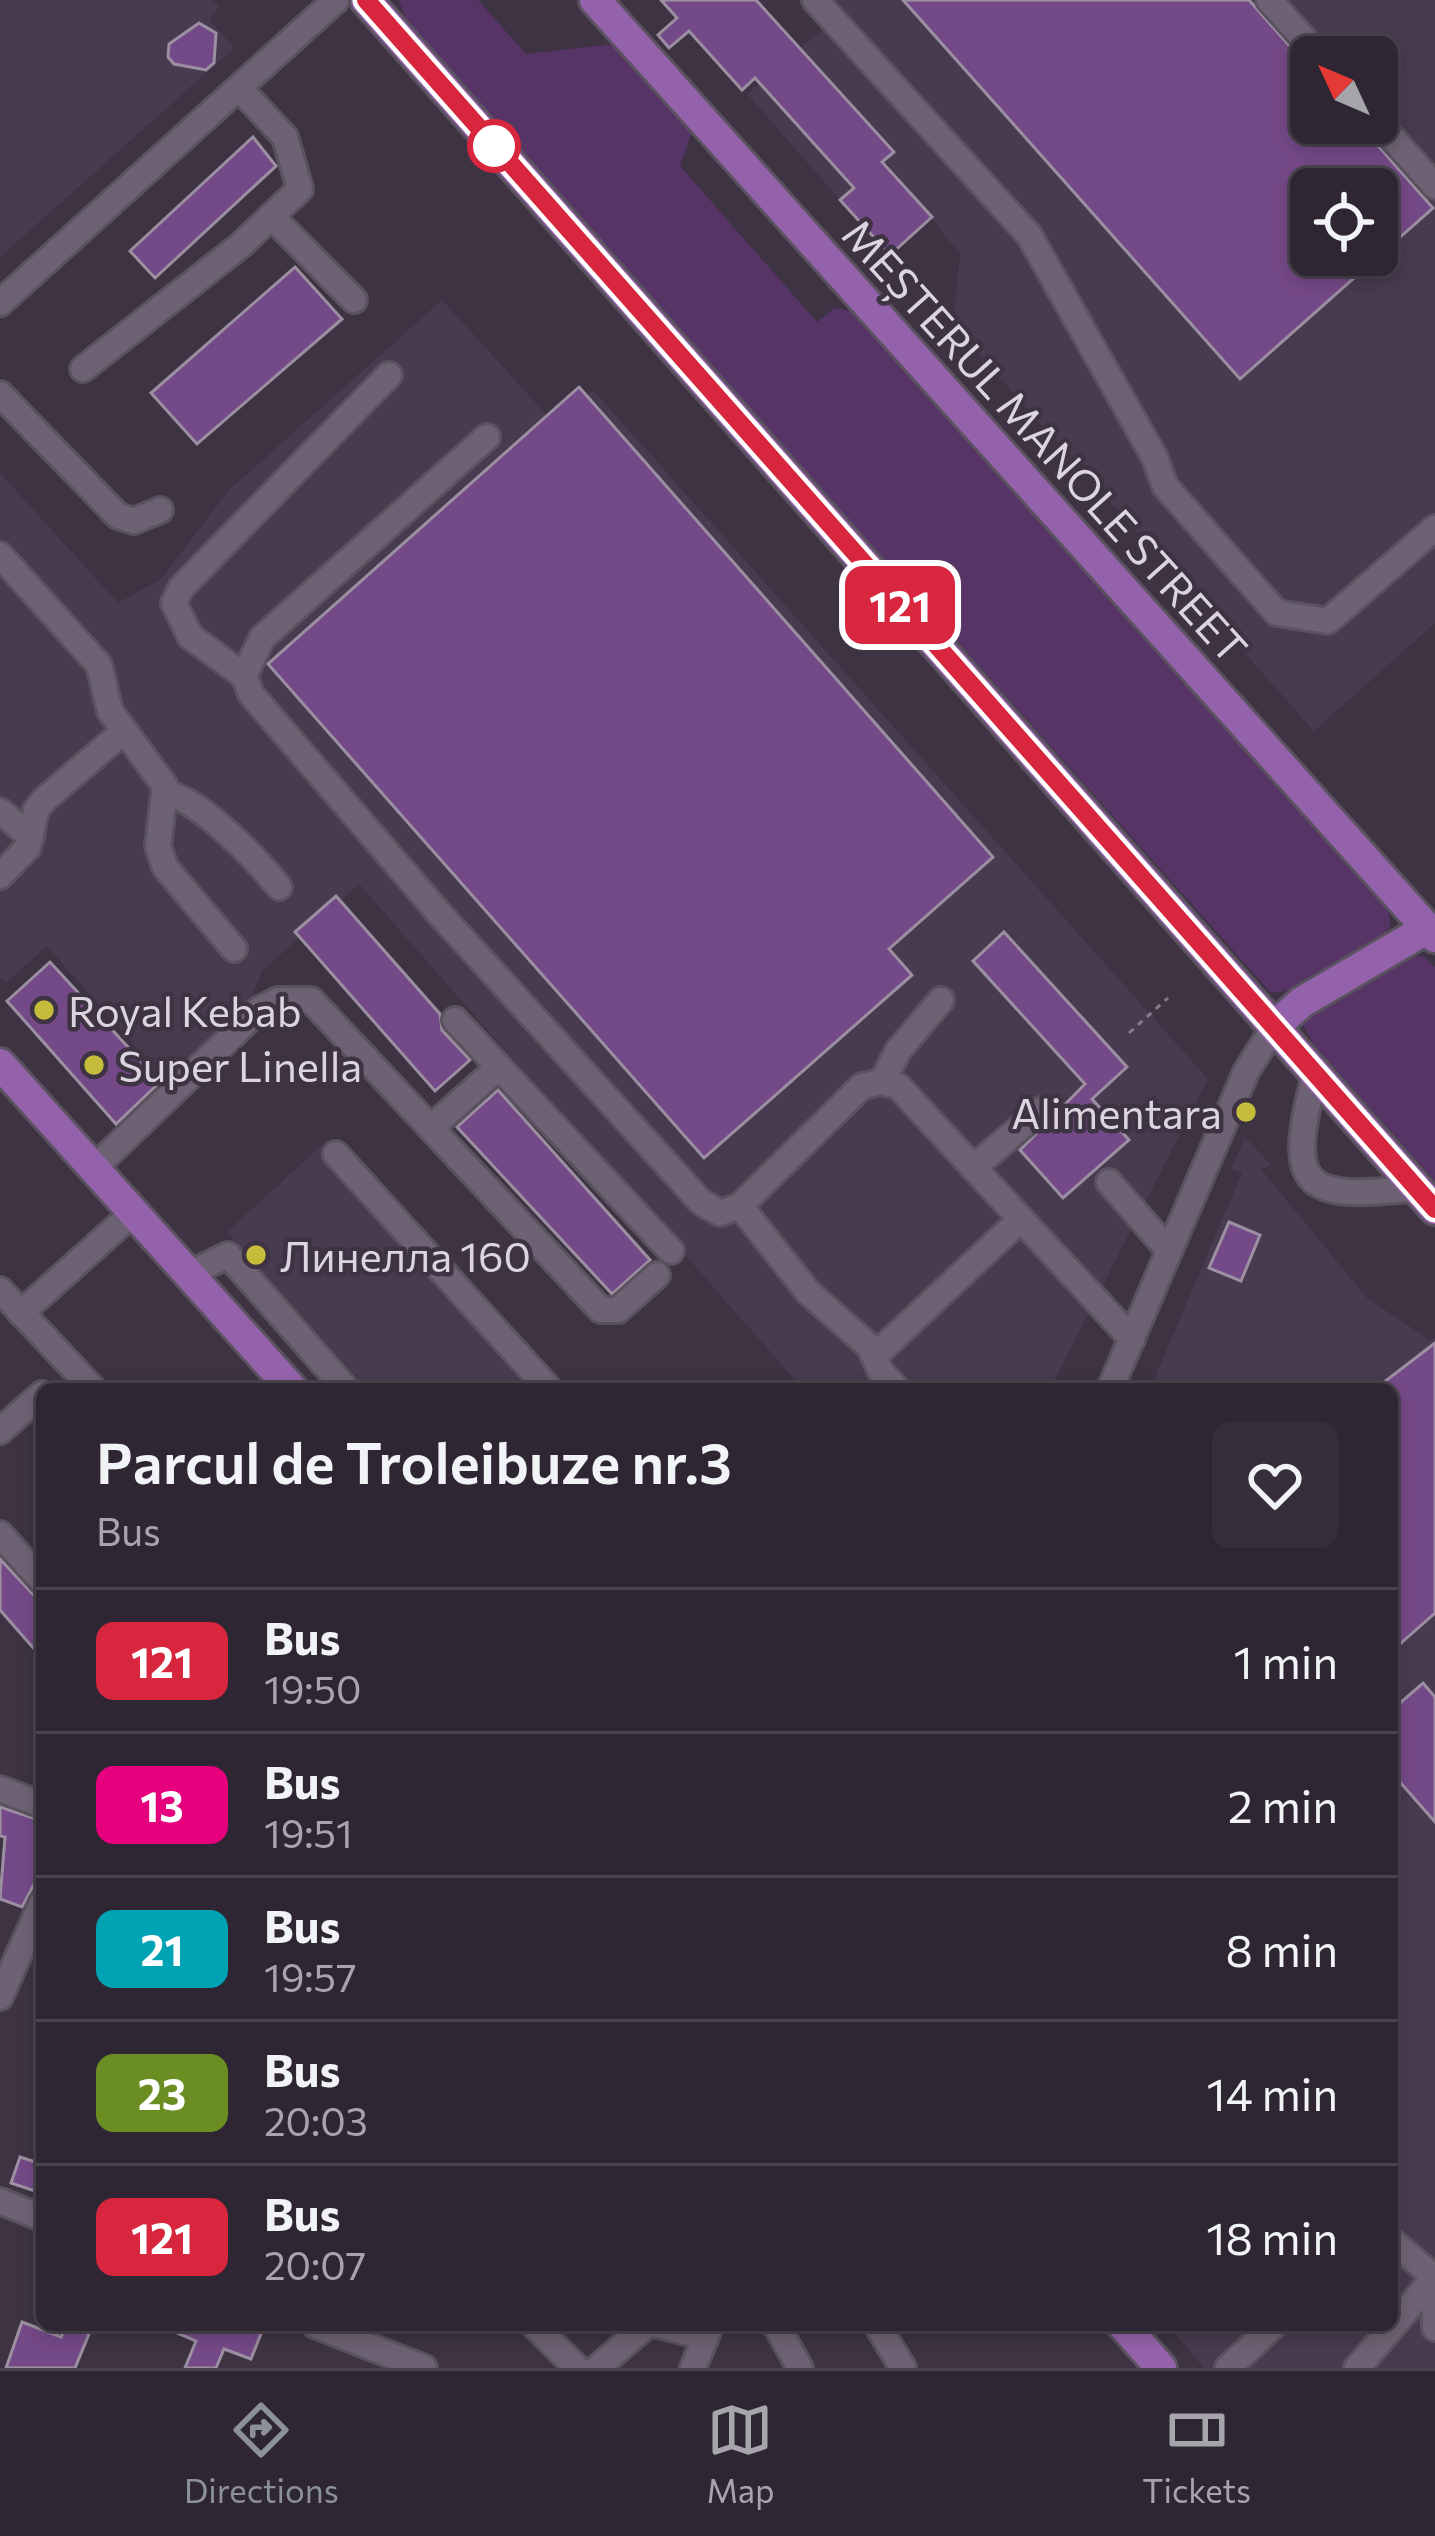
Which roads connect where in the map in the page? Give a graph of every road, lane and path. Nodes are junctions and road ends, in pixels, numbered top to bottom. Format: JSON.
{"nodes":[{"id":1,"x":336,"y":0,"type":"edge"},
{"id":2,"x":366,"y":0,"type":"edge"},
{"id":3,"x":595,"y":0,"type":"edge"},
{"id":4,"x":815,"y":0,"type":"edge"},
{"id":5,"x":1269,"y":0,"type":"edge"},
{"id":6,"x":1301,"y":36,"type":"edge"},
{"id":7,"x":239,"y":88,"type":"junction"},
{"id":8,"x":1398,"y":144,"type":"edge"},
{"id":9,"x":1435,"y":186,"type":"edge"},
{"id":10,"x":272,"y":216,"type":"junction"},
{"id":11,"x":354,"y":300,"type":"dead end"},
{"id":12,"x":0,"y":303,"type":"edge"},
{"id":13,"x":83,"y":369,"type":"dead end"},
{"id":14,"x":389,"y":375,"type":"dead end"},
{"id":15,"x":0,"y":394,"type":"edge"},
{"id":16,"x":487,"y":437,"type":"dead end"},
{"id":17,"x":160,"y":510,"type":"dead end"},
{"id":18,"x":1435,"y":528,"type":"edge"},
{"id":19,"x":0,"y":555,"type":"edge"},
{"id":20,"x":244,"y":676,"type":"junction"},
{"id":21,"x":124,"y":731,"type":"junction"},
{"id":22,"x":165,"y":794,"type":"junction"},
{"id":23,"x":0,"y":811,"type":"edge"},
{"id":24,"x":31,"y":837,"type":"junction"},
{"id":25,"x":0,"y":876,"type":"edge"},
{"id":26,"x":279,"y":887,"type":"dead end"},
{"id":27,"x":1431,"y":933,"type":"edge"},
{"id":28,"x":235,"y":949,"type":"dead end"},
{"id":29,"x":1168,"y":998,"type":"dead end"},
{"id":30,"x":941,"y":1000,"type":"dead end"},
{"id":31,"x":455,"y":1020,"type":"dead end"},
{"id":32,"x":1274,"y":1027,"type":"junction"},
{"id":33,"x":1129,"y":1033,"type":"dead end"},
{"id":34,"x":0,"y":1064,"type":"edge"},
{"id":35,"x":499,"y":1067,"type":"junction"},
{"id":36,"x":1316,"y":1075,"type":"junction"},
{"id":37,"x":883,"y":1082,"type":"junction"},
{"id":38,"x":1041,"y":1110,"type":"dead end"},
{"id":39,"x":432,"y":1127,"type":"junction"},
{"id":40,"x":336,"y":1154,"type":"dead end"},
{"id":41,"x":94,"y":1168,"type":"junction"},
{"id":42,"x":974,"y":1168,"type":"junction"},
{"id":43,"x":1108,"y":1182,"type":"dead end"},
{"id":44,"x":1425,"y":1199,"type":"edge"},
{"id":45,"x":740,"y":1206,"type":"junction"},
{"id":46,"x":134,"y":1213,"type":"junction"},
{"id":47,"x":1021,"y":1220,"type":"junction"},
{"id":48,"x":670,"y":1251,"type":"dead end"},
{"id":49,"x":1169,"y":1251,"type":"junction"},
{"id":50,"x":189,"y":1274,"type":"junction"},
{"id":51,"x":657,"y":1275,"type":"dead end"},
{"id":52,"x":0,"y":1289,"type":"edge"},
{"id":53,"x":21,"y":1313,"type":"junction"},
{"id":54,"x":1132,"y":1339,"type":"junction"},
{"id":55,"x":870,"y":1347,"type":"junction"},
{"id":56,"x":71,"y":1368,"type":"junction"},
{"id":57,"x":54,"y":1383,"type":"edge"},
{"id":58,"x":87,"y":1383,"type":"edge"},
{"id":59,"x":287,"y":1383,"type":"edge"},
{"id":60,"x":341,"y":1383,"type":"edge"},
{"id":61,"x":544,"y":1383,"type":"edge"},
{"id":62,"x":891,"y":1383,"type":"edge"},
{"id":63,"x":1113,"y":1383,"type":"edge"},
{"id":64,"x":36,"y":1399,"type":"edge"},
{"id":65,"x":0,"y":1431,"type":"edge"},
{"id":66,"x":0,"y":1534,"type":"edge"},
{"id":67,"x":36,"y":1574,"type":"edge"},
{"id":68,"x":0,"y":1789,"type":"edge"},
{"id":69,"x":36,"y":1803,"type":"edge"},
{"id":70,"x":36,"y":1917,"type":"edge"},
{"id":71,"x":0,"y":1996,"type":"edge"},
{"id":72,"x":0,"y":2201,"type":"edge"},
{"id":73,"x":36,"y":2216,"type":"edge"},
{"id":74,"x":1398,"y":2246,"type":"edge"},
{"id":75,"x":1434,"y":2278,"type":"edge"},
{"id":76,"x":1398,"y":2320,"type":"edge"},
{"id":77,"x":1435,"y":2328,"type":"edge"},
{"id":78,"x":330,"y":2331,"type":"edge"},
{"id":79,"x":540,"y":2331,"type":"edge"},
{"id":80,"x":640,"y":2331,"type":"edge"},
{"id":81,"x":669,"y":2331,"type":"edge"},
{"id":82,"x":779,"y":2331,"type":"edge"},
{"id":83,"x":881,"y":2331,"type":"edge"},
{"id":84,"x":1128,"y":2331,"type":"edge"},
{"id":85,"x":1268,"y":2331,"type":"edge"},
{"id":86,"x":1389,"y":2331,"type":"edge"},
{"id":87,"x":704,"y":2350,"type":"edge"},
{"id":88,"x":424,"y":2368,"type":"edge"},
{"id":89,"x":577,"y":2368,"type":"edge"},
{"id":90,"x":597,"y":2368,"type":"edge"},
{"id":91,"x":800,"y":2368,"type":"edge"},
{"id":92,"x":903,"y":2368,"type":"edge"},
{"id":93,"x":1161,"y":2368,"type":"edge"},
{"id":94,"x":1228,"y":2368,"type":"edge"},
{"id":95,"x":1357,"y":2368,"type":"edge"}],
"edges":[{"from":1,"to":7,"type":"street"},
{"from":2,"to":32,"type":"main road"},
{"from":3,"to":27,"type":"main road","name":"MEȘTERUL MANOLE STREET"},
{"from":4,"to":18,"type":"street"},
{"from":5,"to":6,"type":"street"},
{"from":7,"to":10,"type":"street"},
{"from":7,"to":12,"type":"street"},
{"from":8,"to":9,"type":"street"},
{"from":10,"to":11,"type":"street"},
{"from":10,"to":13,"type":"street"},
{"from":14,"to":20,"type":"street"},
{"from":15,"to":17,"type":"street"},
{"from":16,"to":20,"type":"street"},
{"from":19,"to":21,"type":"street"},
{"from":20,"to":45,"type":"street"},
{"from":21,"to":22,"type":"street"},
{"from":21,"to":24,"type":"street"},
{"from":22,"to":26,"type":"street"},
{"from":22,"to":28,"type":"street"},
{"from":23,"to":24,"type":"street"},
{"from":24,"to":25,"type":"street"},
{"from":27,"to":32,"type":"main road"},
{"from":29,"to":33,"type":"path"},
{"from":30,"to":37,"type":"street"},
{"from":31,"to":35,"type":"street"},
{"from":32,"to":36,"type":"main road"},
{"from":32,"to":49,"type":"street"},
{"from":34,"to":41,"type":"main road"},
{"from":35,"to":39,"type":"street"},
{"from":35,"to":48,"type":"street"},
{"from":36,"to":44,"type":"main road"},
{"from":36,"to":44,"type":"street"},
{"from":37,"to":42,"type":"street"},
{"from":37,"to":45,"type":"street"},
{"from":38,"to":42,"type":"street"},
{"from":39,"to":41,"type":"street"},
{"from":39,"to":51,"type":"street"},
{"from":40,"to":61,"type":"street"},
{"from":41,"to":46,"type":"main road"},
{"from":42,"to":47,"type":"street"},
{"from":43,"to":49,"type":"street"},
{"from":45,"to":55,"type":"street"},
{"from":46,"to":50,"type":"main road"},
{"from":46,"to":53,"type":"street"},
{"from":47,"to":54,"type":"street"},
{"from":47,"to":55,"type":"street"},
{"from":49,"to":54,"type":"street"},
{"from":50,"to":59,"type":"main road"},
{"from":50,"to":60,"type":"street"},
{"from":52,"to":53,"type":"street"},
{"from":53,"to":56,"type":"street"},
{"from":54,"to":63,"type":"street"},
{"from":55,"to":62,"type":"street"},
{"from":56,"to":57,"type":"street"},
{"from":56,"to":58,"type":"street"},
{"from":64,"to":65,"type":"street"},
{"from":66,"to":67,"type":"street"},
{"from":68,"to":69,"type":"street"},
{"from":70,"to":71,"type":"street"},
{"from":72,"to":73,"type":"street"},
{"from":74,"to":75,"type":"street"},
{"from":75,"to":76,"type":"street"},
{"from":75,"to":77,"type":"street"},
{"from":78,"to":88,"type":"street"},
{"from":79,"to":89,"type":"street"},
{"from":80,"to":90,"type":"street"},
{"from":81,"to":87,"type":"street"},
{"from":82,"to":91,"type":"street"},
{"from":83,"to":92,"type":"street"},
{"from":84,"to":93,"type":"main road"},
{"from":85,"to":94,"type":"street"},
{"from":86,"to":95,"type":"street"}]}
